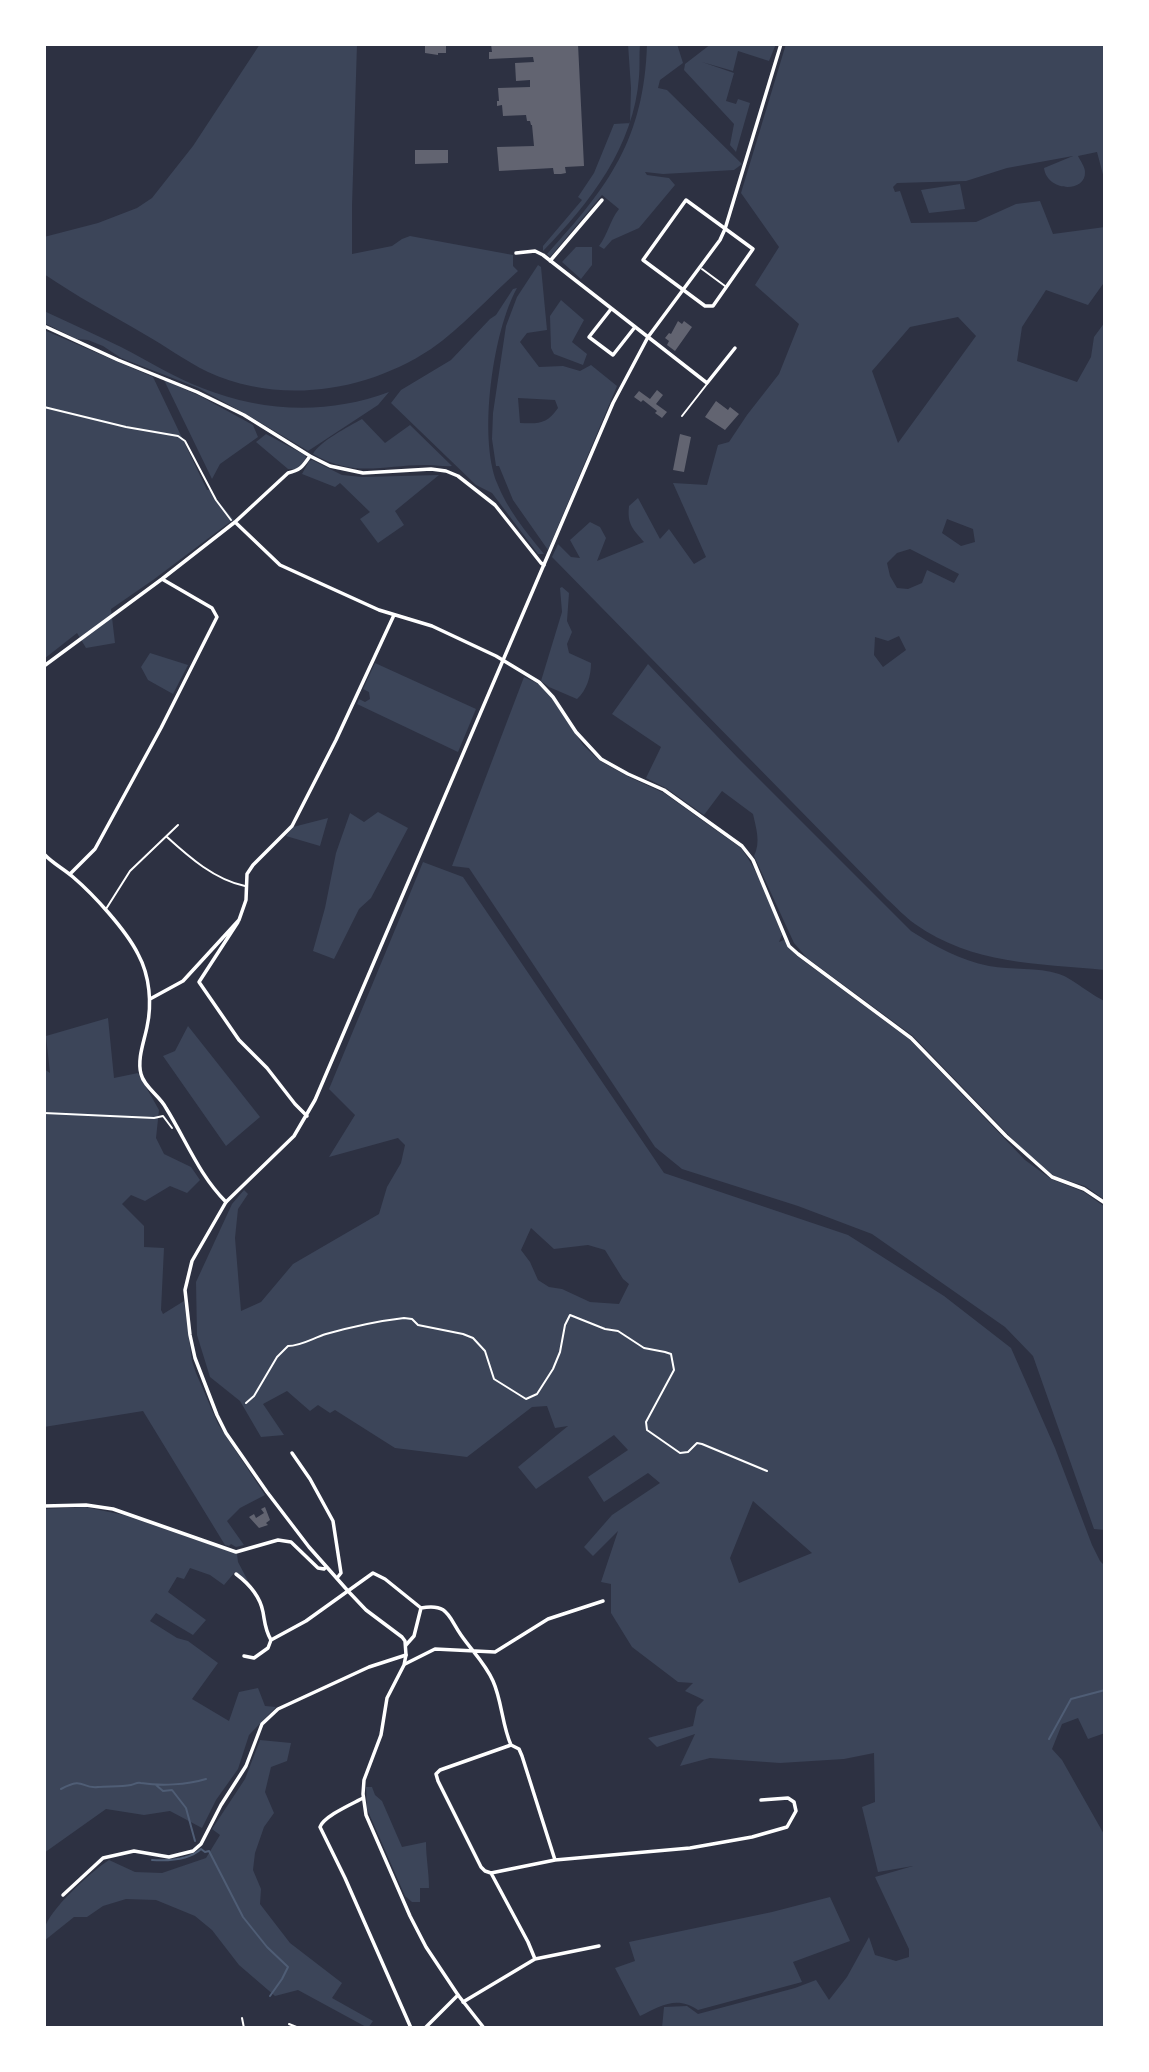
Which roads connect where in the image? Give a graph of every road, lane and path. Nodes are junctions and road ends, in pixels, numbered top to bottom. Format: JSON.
{"nodes":[{"id":1,"x":781,"y":44,"type":"edge"},
{"id":2,"x":602,"y":200,"type":"dead end"},
{"id":3,"x":725,"y":229,"type":"junction"},
{"id":4,"x":516,"y":253,"type":"dead end"},
{"id":5,"x":550,"y":261,"type":"junction"},
{"id":6,"x":700,"y":267,"type":"junction"},
{"id":7,"x":726,"y":287,"type":"junction"},
{"id":8,"x":683,"y":290,"type":"junction"},
{"id":9,"x":611,"y":309,"type":"junction"},
{"id":10,"x":44,"y":326,"type":"edge"},
{"id":11,"x":635,"y":327,"type":"junction"},
{"id":12,"x":648,"y":337,"type":"junction"},
{"id":13,"x":736,"y":348,"type":"dead end"},
{"id":14,"x":707,"y":383,"type":"junction"},
{"id":15,"x":44,"y":407,"type":"edge"},
{"id":16,"x":682,"y":416,"type":"dead end"},
{"id":17,"x":310,"y":456,"type":"junction"},
{"id":18,"x":235,"y":522,"type":"junction"},
{"id":19,"x":544,"y":565,"type":"junction"},
{"id":20,"x":162,"y":579,"type":"junction"},
{"id":21,"x":394,"y":615,"type":"junction"},
{"id":22,"x":503,"y":661,"type":"junction"},
{"id":23,"x":44,"y":666,"type":"edge"},
{"id":24,"x":178,"y":825,"type":"dead end"},
{"id":25,"x":166,"y":836,"type":"junction"},
{"id":26,"x":44,"y":854,"type":"edge"},
{"id":27,"x":70,"y":874,"type":"junction"},
{"id":28,"x":246,"y":886,"type":"junction"},
{"id":29,"x":105,"y":911,"type":"junction"},
{"id":30,"x":239,"y":920,"type":"junction"},
{"id":31,"x":150,"y":999,"type":"junction"},
{"id":32,"x":44,"y":1113,"type":"edge"},
{"id":33,"x":307,"y":1116,"type":"junction"},
{"id":34,"x":179,"y":1132,"type":"junction"},
{"id":35,"x":226,"y":1202,"type":"junction"},
{"id":36,"x":1105,"y":1203,"type":"edge"},
{"id":37,"x":246,"y":1403,"type":"dead end"},
{"id":38,"x":292,"y":1453,"type":"dead end"},
{"id":39,"x":768,"y":1471,"type":"dead end"},
{"id":40,"x":44,"y":1506,"type":"edge"},
{"id":41,"x":326,"y":1567,"type":"junction"},
{"id":42,"x":236,"y":1574,"type":"dead end"},
{"id":43,"x":337,"y":1578,"type":"junction"},
{"id":44,"x":348,"y":1591,"type":"junction"},
{"id":45,"x":603,"y":1601,"type":"dead end"},
{"id":46,"x":421,"y":1608,"type":"junction"},
{"id":47,"x":271,"y":1640,"type":"junction"},
{"id":48,"x":406,"y":1645,"type":"junction"},
{"id":49,"x":473,"y":1651,"type":"junction"},
{"id":50,"x":244,"y":1656,"type":"dead end"},
{"id":51,"x":406,"y":1656,"type":"junction"},
{"id":52,"x":404,"y":1665,"type":"junction"},
{"id":53,"x":511,"y":1745,"type":"junction"},
{"id":54,"x":363,"y":1798,"type":"junction"},
{"id":55,"x":761,"y":1800,"type":"dead end"},
{"id":56,"x":555,"y":1860,"type":"junction"},
{"id":57,"x":491,"y":1873,"type":"junction"},
{"id":58,"x":63,"y":1895,"type":"dead end"},
{"id":59,"x":599,"y":1946,"type":"dead end"},
{"id":60,"x":536,"y":1959,"type":"junction"},
{"id":61,"x":458,"y":1995,"type":"junction"},
{"id":62,"x":463,"y":2002,"type":"junction"},
{"id":63,"x":242,"y":2018,"type":"dead end"},
{"id":64,"x":289,"y":2024,"type":"dead end"},
{"id":65,"x":244,"y":2028,"type":"edge"},
{"id":66,"x":299,"y":2028,"type":"edge"},
{"id":67,"x":411,"y":2028,"type":"edge"},
{"id":68,"x":425,"y":2028,"type":"edge"},
{"id":69,"x":484,"y":2028,"type":"edge"}],
"edges":[{"from":1,"to":3,"type":"street"},
{"from":2,"to":5,"type":"street"},
{"from":3,"to":6,"type":"street"},
{"from":3,"to":7,"type":"street"},
{"from":3,"to":8,"type":"street"},
{"from":4,"to":5,"type":"street"},
{"from":5,"to":9,"type":"street"},
{"from":6,"to":7,"type":"lane"},
{"from":6,"to":8,"type":"street"},
{"from":7,"to":8,"type":"street"},
{"from":8,"to":12,"type":"street"},
{"from":9,"to":11,"type":"street"},
{"from":9,"to":11,"type":"street"},
{"from":10,"to":17,"type":"street"},
{"from":11,"to":12,"type":"street"},
{"from":12,"to":14,"type":"street"},
{"from":12,"to":19,"type":"street"},
{"from":13,"to":14,"type":"street"},
{"from":14,"to":16,"type":"lane"},
{"from":15,"to":18,"type":"path"},
{"from":17,"to":18,"type":"street"},
{"from":17,"to":19,"type":"street"},
{"from":18,"to":20,"type":"street"},
{"from":18,"to":21,"type":"street"},
{"from":19,"to":22,"type":"street"},
{"from":20,"to":23,"type":"street"},
{"from":20,"to":27,"type":"street"},
{"from":21,"to":22,"type":"street"},
{"from":21,"to":28,"type":"street"},
{"from":22,"to":33,"type":"street"},
{"from":22,"to":36,"type":"street"},
{"from":24,"to":25,"type":"lane"},
{"from":25,"to":28,"type":"lane"},
{"from":25,"to":29,"type":"lane"},
{"from":26,"to":27,"type":"street"},
{"from":27,"to":29,"type":"street"},
{"from":28,"to":30,"type":"street"},
{"from":29,"to":31,"type":"street"},
{"from":30,"to":31,"type":"street"},
{"from":30,"to":33,"type":"street"},
{"from":31,"to":34,"type":"street"},
{"from":32,"to":34,"type":"path"},
{"from":33,"to":35,"type":"street"},
{"from":34,"to":35,"type":"street"},
{"from":35,"to":41,"type":"street"},
{"from":37,"to":39,"type":"path"},
{"from":38,"to":43,"type":"street"},
{"from":40,"to":41,"type":"street"},
{"from":41,"to":43,"type":"street"},
{"from":42,"to":47,"type":"street"},
{"from":43,"to":44,"type":"street"},
{"from":44,"to":46,"type":"street"},
{"from":44,"to":47,"type":"street"},
{"from":44,"to":48,"type":"street"},
{"from":45,"to":49,"type":"street"},
{"from":46,"to":48,"type":"street"},
{"from":46,"to":49,"type":"street"},
{"from":47,"to":50,"type":"street"},
{"from":48,"to":51,"type":"street"},
{"from":49,"to":52,"type":"street"},
{"from":49,"to":53,"type":"street"},
{"from":51,"to":52,"type":"street"},
{"from":51,"to":58,"type":"street"},
{"from":52,"to":54,"type":"street"},
{"from":53,"to":56,"type":"street"},
{"from":53,"to":57,"type":"street"},
{"from":54,"to":61,"type":"street"},
{"from":54,"to":67,"type":"street"},
{"from":55,"to":56,"type":"street"},
{"from":56,"to":57,"type":"street"},
{"from":57,"to":60,"type":"street"},
{"from":59,"to":60,"type":"street"},
{"from":60,"to":62,"type":"street"},
{"from":61,"to":62,"type":"street"},
{"from":61,"to":68,"type":"street"},
{"from":62,"to":69,"type":"street"},
{"from":63,"to":65,"type":"lane"},
{"from":64,"to":66,"type":"lane"}]}
